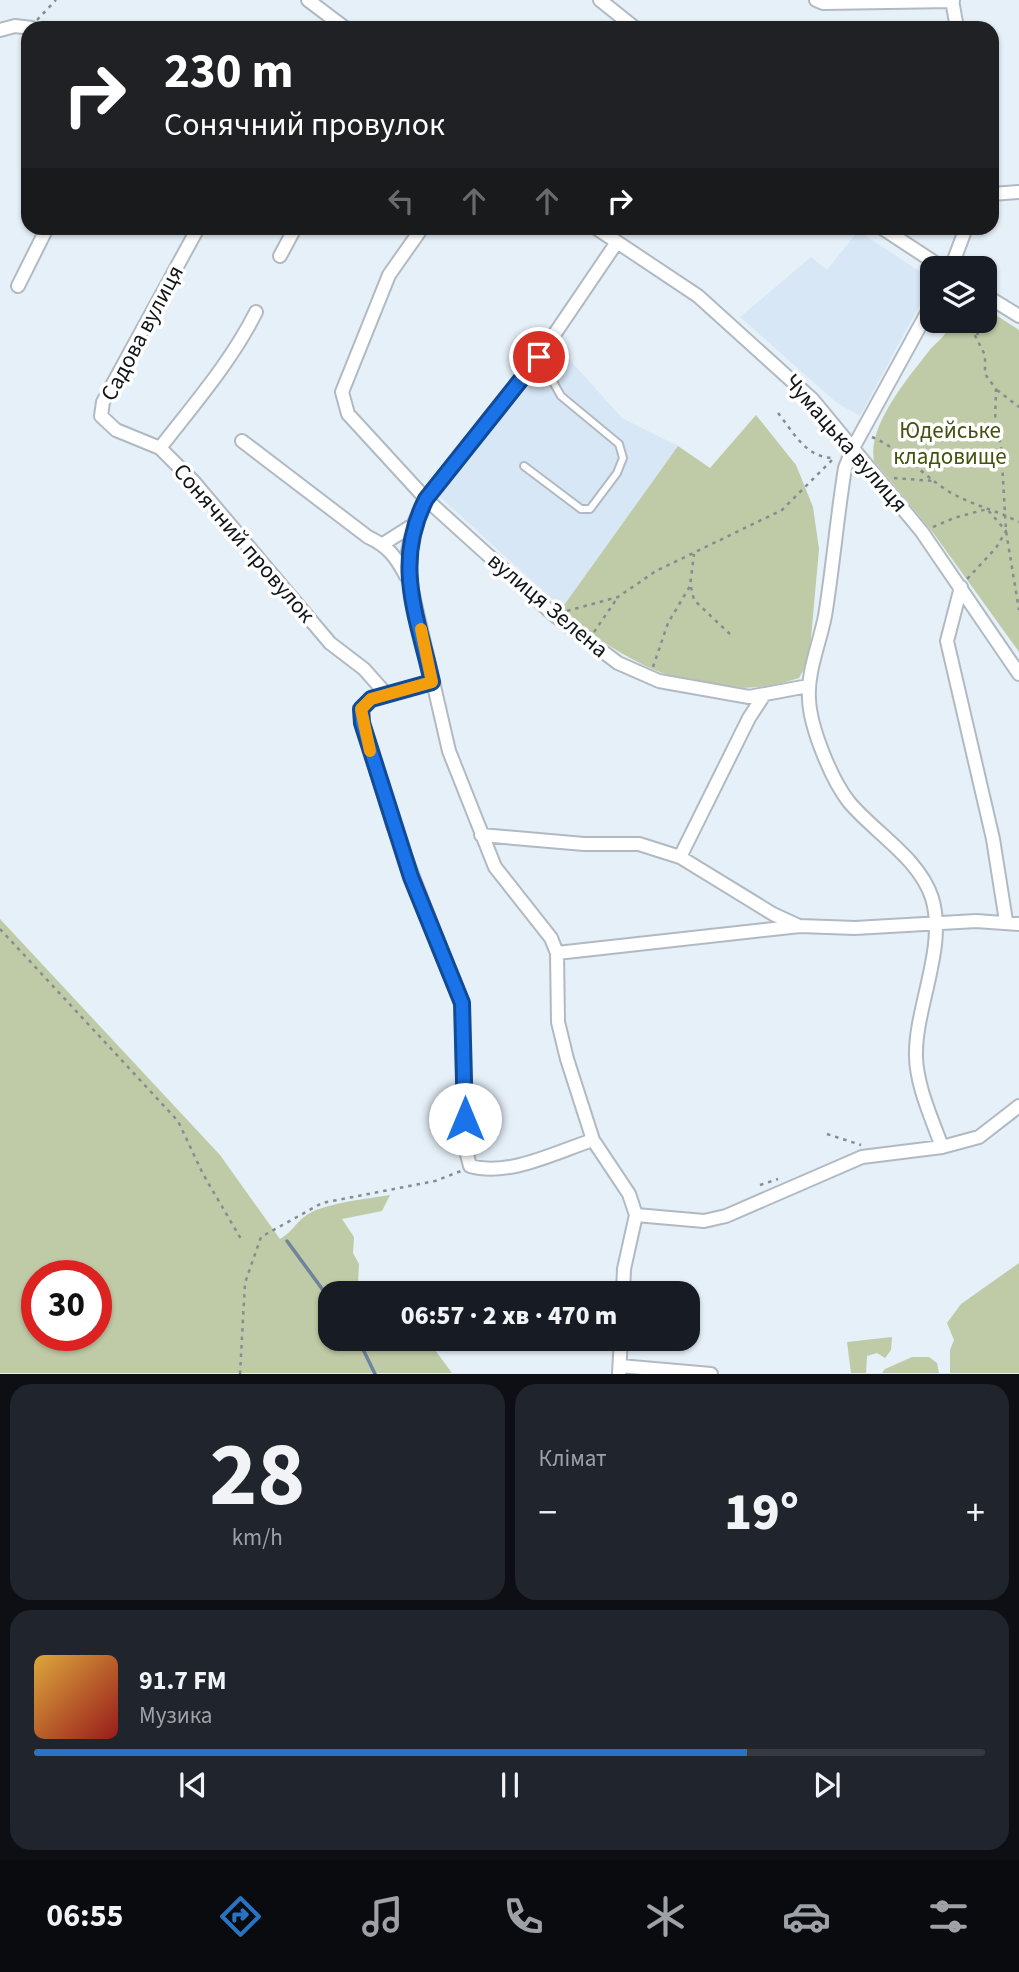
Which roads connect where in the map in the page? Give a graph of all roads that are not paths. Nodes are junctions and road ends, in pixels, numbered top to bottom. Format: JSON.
{"nodes":[{"id":1,"x":308,"y":0,"type":"edge"},
{"id":2,"x":600,"y":0,"type":"edge"},
{"id":3,"x":816,"y":0,"type":"edge"},
{"id":4,"x":952,"y":0,"type":"edge"},
{"id":5,"x":336,"y":21,"type":"edge"},
{"id":6,"x":626,"y":21,"type":"edge"},
{"id":7,"x":956,"y":21,"type":"edge"},
{"id":8,"x":21,"y":27,"type":"edge"},
{"id":9,"x":0,"y":30,"type":"edge"},
{"id":10,"x":1019,"y":192,"type":"edge"},
{"id":11,"x":999,"y":193,"type":"edge"},
{"id":12,"x":44,"y":235,"type":"edge"},
{"id":13,"x":194,"y":235,"type":"edge"},
{"id":14,"x":291,"y":235,"type":"edge"},
{"id":15,"x":417,"y":235,"type":"edge"},
{"id":16,"x":606,"y":235,"type":"edge"},
{"id":17,"x":894,"y":235,"type":"edge"},
{"id":18,"x":963,"y":235,"type":"edge"},
{"id":19,"x":617,"y":242,"type":"junction"},
{"id":20,"x":280,"y":256,"type":"dead end"},
{"id":21,"x":925,"y":256,"type":"edge"},
{"id":22,"x":956,"y":256,"type":"edge"},
{"id":23,"x":18,"y":286,"type":"dead end"},
{"id":24,"x":997,"y":302,"type":"edge"},
{"id":25,"x":256,"y":312,"type":"dead end"},
{"id":26,"x":1019,"y":316,"type":"edge"},
{"id":27,"x":920,"y":326,"type":"edge"},
{"id":28,"x":539,"y":357,"type":"junction"},
{"id":29,"x":242,"y":441,"type":"dead end"},
{"id":30,"x":160,"y":448,"type":"junction"},
{"id":31,"x":853,"y":448,"type":"junction"},
{"id":32,"x":524,"y":466,"type":"dead end"},
{"id":33,"x":426,"y":499,"type":"junction"},
{"id":34,"x":413,"y":525,"type":"junction"},
{"id":35,"x":383,"y":544,"type":"junction"},
{"id":36,"x":410,"y":582,"type":"junction"},
{"id":37,"x":961,"y":587,"type":"junction"},
{"id":38,"x":1017,"y":666,"type":"edge"},
{"id":39,"x":432,"y":682,"type":"junction"},
{"id":40,"x":808,"y":686,"type":"junction"},
{"id":41,"x":387,"y":695,"type":"junction"},
{"id":42,"x":764,"y":695,"type":"junction"},
{"id":43,"x":481,"y":835,"type":"junction"},
{"id":44,"x":680,"y":858,"type":"junction"},
{"id":45,"x":1006,"y":921,"type":"junction"},
{"id":46,"x":934,"y":923,"type":"junction"},
{"id":47,"x":1019,"y":924,"type":"edge"},
{"id":48,"x":800,"y":926,"type":"junction"},
{"id":49,"x":557,"y":953,"type":"junction"},
{"id":50,"x":1019,"y":1106,"type":"edge"},
{"id":51,"x":593,"y":1140,"type":"junction"},
{"id":52,"x":942,"y":1147,"type":"junction"},
{"id":53,"x":636,"y":1215,"type":"junction"},
{"id":54,"x":624,"y":1281,"type":"edge"},
{"id":55,"x":621,"y":1351,"type":"edge"},
{"id":56,"x":620,"y":1370,"type":"edge"},
{"id":57,"x":711,"y":1374,"type":"edge"}],
"edges":[{"from":1,"to":5,"type":"street"},
{"from":2,"to":6,"type":"street"},
{"from":3,"to":4,"type":"street"},
{"from":4,"to":7,"type":"street"},
{"from":8,"to":9,"type":"street"},
{"from":10,"to":11,"type":"street"},
{"from":12,"to":23,"type":"street"},
{"from":13,"to":30,"type":"street","name":"Садова вулиця"},
{"from":14,"to":20,"type":"street"},
{"from":15,"to":33,"type":"street","name":"вулиця Зелена"},
{"from":16,"to":19,"type":"street","name":"Чумацька вулиця"},
{"from":17,"to":21,"type":"street"},
{"from":18,"to":22,"type":"street"},
{"from":19,"to":28,"type":"street"},
{"from":19,"to":31,"type":"street","name":"Чумацька вулиця"},
{"from":24,"to":26,"type":"street"},
{"from":25,"to":30,"type":"street","name":"Сонячний провулок"},
{"from":27,"to":31,"type":"street"},
{"from":28,"to":32,"type":"lane"},
{"from":28,"to":33,"type":"street"},
{"from":29,"to":35,"type":"street"},
{"from":30,"to":41,"type":"street","name":"Сонячний провулок"},
{"from":31,"to":37,"type":"street","name":"Чумацька вулиця"},
{"from":31,"to":40,"type":"street"},
{"from":33,"to":34,"type":"street"},
{"from":33,"to":42,"type":"street","name":"вулиця Зелена"},
{"from":34,"to":35,"type":"street"},
{"from":34,"to":36,"type":"street"},
{"from":35,"to":36,"type":"street"},
{"from":36,"to":39,"type":"street"},
{"from":37,"to":38,"type":"street","name":"Чумацька вулиця"},
{"from":37,"to":45,"type":"street"},
{"from":39,"to":41,"type":"street"},
{"from":39,"to":43,"type":"street"},
{"from":40,"to":42,"type":"street","name":"вулиця Зелена"},
{"from":40,"to":46,"type":"street"},
{"from":41,"to":51,"type":"street"},
{"from":42,"to":44,"type":"street"},
{"from":43,"to":44,"type":"street"},
{"from":43,"to":49,"type":"street"},
{"from":44,"to":48,"type":"street"},
{"from":45,"to":46,"type":"street"},
{"from":45,"to":47,"type":"street"},
{"from":46,"to":48,"type":"street"},
{"from":46,"to":52,"type":"street"},
{"from":48,"to":49,"type":"street"},
{"from":49,"to":51,"type":"street"},
{"from":50,"to":52,"type":"street"},
{"from":51,"to":53,"type":"street"},
{"from":52,"to":53,"type":"street"},
{"from":53,"to":54,"type":"street"},
{"from":55,"to":56,"type":"street"},
{"from":56,"to":57,"type":"street"}]}
